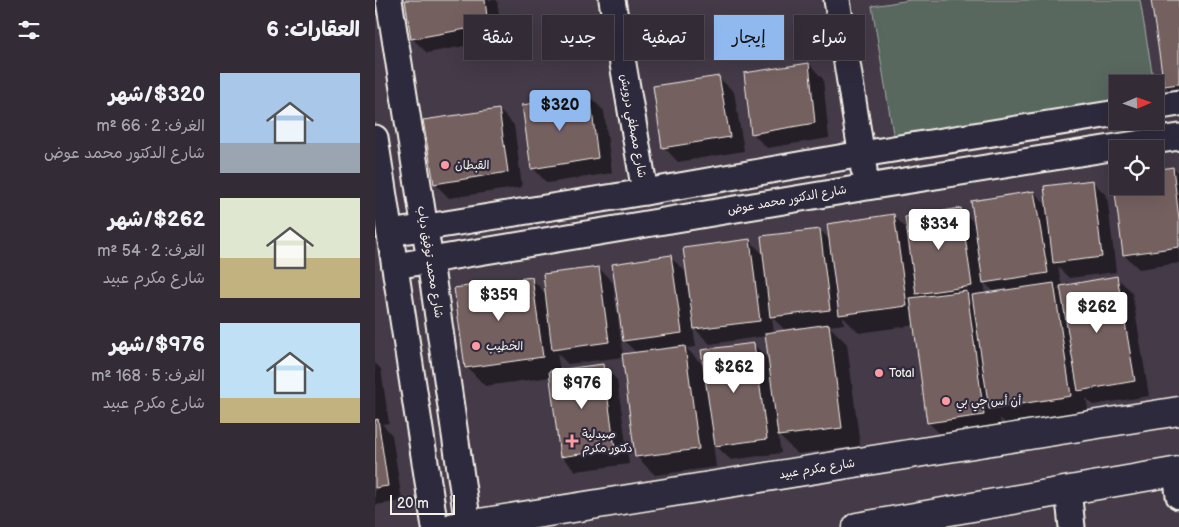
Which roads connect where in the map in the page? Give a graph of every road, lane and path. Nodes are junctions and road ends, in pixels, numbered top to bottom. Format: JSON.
{"nodes":[{"id":1,"x":389,"y":0,"type":"edge"},
{"id":2,"x":612,"y":0,"type":"edge"},
{"id":3,"x":837,"y":0,"type":"edge"},
{"id":4,"x":1179,"y":103,"type":"edge"},
{"id":5,"x":1164,"y":106,"type":"edge"},
{"id":6,"x":1109,"y":114,"type":"edge"},
{"id":7,"x":1179,"y":136,"type":"edge"},
{"id":8,"x":375,"y":138,"type":"edge"},
{"id":9,"x":862,"y":154,"type":"junction"},
{"id":10,"x":867,"y":187,"type":"junction"},
{"id":11,"x":645,"y":192,"type":"junction"},
{"id":12,"x":425,"y":228,"type":"junction"},
{"id":13,"x":390,"y":233,"type":"junction"},
{"id":14,"x":431,"y":261,"type":"junction"},
{"id":15,"x":395,"y":266,"type":"junction"},
{"id":16,"x":1179,"y":410,"type":"edge"},
{"id":17,"x":1178,"y":480,"type":"edge"},
{"id":18,"x":1068,"y":490,"type":"junction"},
{"id":19,"x":942,"y":520,"type":"edge"},
{"id":20,"x":461,"y":526,"type":"edge"},
{"id":21,"x":435,"y":527,"type":"edge"},
{"id":22,"x":857,"y":527,"type":"edge"},
{"id":23,"x":1072,"y":527,"type":"edge"}],
"edges":[{"from":1,"to":12,"type":"street","name":"شارع محمد توفيق دياب"},
{"from":2,"to":11,"type":"street","name":"شارع مصطفي درويش"},
{"from":3,"to":9,"type":"street"},
{"from":4,"to":5,"type":"street"},
{"from":6,"to":9,"type":"street"},
{"from":7,"to":10,"type":"street","name":"شارع الدكتور محمد عوض"},
{"from":8,"to":13,"type":"street"},
{"from":9,"to":10,"type":"street"},
{"from":9,"to":11,"type":"street"},
{"from":10,"to":14,"type":"street","name":"شارع الدكتور محمد عوض"},
{"from":11,"to":12,"type":"street"},
{"from":12,"to":13,"type":"street"},
{"from":12,"to":14,"type":"street","name":"شارع محمد توفيق دياب"},
{"from":13,"to":15,"type":"street"},
{"from":14,"to":15,"type":"street","name":"شارع الدكتور محمد عوض"},
{"from":14,"to":20,"type":"street","name":"شارع محمد توفيق دياب"},
{"from":15,"to":21,"type":"street"},
{"from":16,"to":20,"type":"street","name":"شارع مكرم عبيد"},
{"from":17,"to":18,"type":"street"},
{"from":18,"to":19,"type":"street"},
{"from":18,"to":23,"type":"street"},
{"from":19,"to":22,"type":"street"}]}
